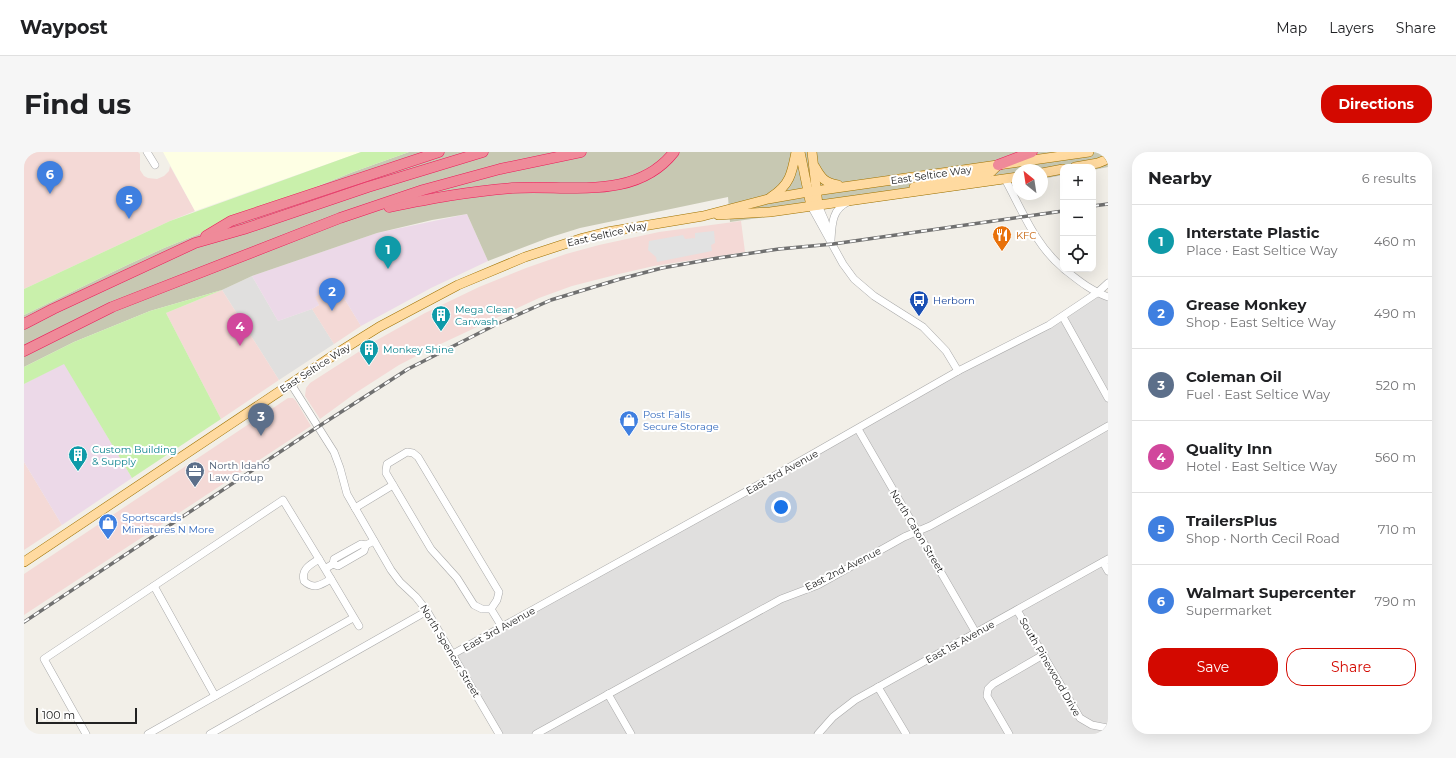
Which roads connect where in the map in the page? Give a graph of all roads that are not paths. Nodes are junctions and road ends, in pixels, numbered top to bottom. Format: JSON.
{"nodes":[{"id":1,"x":147,"y":152,"type":"edge"},
{"id":2,"x":439,"y":152,"type":"edge"},
{"id":3,"x":483,"y":152,"type":"edge"},
{"id":4,"x":581,"y":152,"type":"edge"},
{"id":5,"x":674,"y":152,"type":"edge"},
{"id":6,"x":796,"y":152,"type":"edge"},
{"id":7,"x":800,"y":152,"type":"edge"},
{"id":8,"x":812,"y":152,"type":"edge"},
{"id":9,"x":1032,"y":152,"type":"edge"},
{"id":10,"x":1089,"y":152,"type":"edge"},
{"id":11,"x":1108,"y":159,"type":"edge"},
{"id":12,"x":814,"y":164,"type":"junction"},
{"id":13,"x":1092,"y":164,"type":"edge"},
{"id":14,"x":998,"y":165,"type":"junction"},
{"id":15,"x":155,"y":166,"type":"dead end"},
{"id":16,"x":1060,"y":170,"type":"edge"},
{"id":17,"x":1048,"y":172,"type":"edge"},
{"id":18,"x":1012,"y":178,"type":"edge"},
{"id":19,"x":1005,"y":179,"type":"junction"},
{"id":20,"x":847,"y":186,"type":"junction"},
{"id":21,"x":812,"y":192,"type":"junction"},
{"id":22,"x":890,"y":195,"type":"junction"},
{"id":23,"x":768,"y":199,"type":"junction"},
{"id":24,"x":850,"y":201,"type":"junction"},
{"id":25,"x":814,"y":206,"type":"junction"},
{"id":26,"x":703,"y":216,"type":"junction"},
{"id":27,"x":340,"y":218,"type":"junction"},
{"id":28,"x":831,"y":240,"type":"junction"},
{"id":29,"x":196,"y":243,"type":"junction"},
{"id":30,"x":1060,"y":264,"type":"edge"},
{"id":31,"x":1069,"y":272,"type":"edge"},
{"id":32,"x":1108,"y":283,"type":"edge"},
{"id":33,"x":1097,"y":293,"type":"junction"},
{"id":34,"x":1108,"y":297,"type":"edge"},
{"id":35,"x":1063,"y":317,"type":"junction"},
{"id":36,"x":24,"y":324,"type":"edge"},
{"id":37,"x":24,"y":351,"type":"edge"},
{"id":38,"x":958,"y":371,"type":"junction"},
{"id":39,"x":291,"y":384,"type":"junction"},
{"id":40,"x":1108,"y":398,"type":"edge"},
{"id":41,"x":1108,"y":426,"type":"edge"},
{"id":42,"x":858,"y":429,"type":"junction"},
{"id":43,"x":394,"y":485,"type":"junction"},
{"id":44,"x":355,"y":508,"type":"junction"},
{"id":45,"x":918,"y":532,"type":"junction"},
{"id":46,"x":374,"y":541,"type":"junction"},
{"id":47,"x":319,"y":559,"type":"junction"},
{"id":48,"x":1106,"y":561,"type":"edge"},
{"id":49,"x":24,"y":562,"type":"edge"},
{"id":50,"x":325,"y":569,"type":"junction"},
{"id":51,"x":1108,"y":570,"type":"edge"},
{"id":52,"x":331,"y":579,"type":"junction"},
{"id":53,"x":154,"y":586,"type":"junction"},
{"id":54,"x":491,"y":609,"type":"junction"},
{"id":55,"x":1017,"y":610,"type":"junction"},
{"id":56,"x":427,"y":611,"type":"junction"},
{"id":57,"x":354,"y":618,"type":"junction"},
{"id":58,"x":359,"y":626,"type":"dead end"},
{"id":59,"x":502,"y":627,"type":"junction"},
{"id":60,"x":976,"y":633,"type":"junction"},
{"id":61,"x":453,"y":654,"type":"junction"},
{"id":62,"x":1043,"y":655,"type":"junction"},
{"id":63,"x":878,"y":688,"type":"junction"},
{"id":64,"x":608,"y":694,"type":"junction"},
{"id":65,"x":215,"y":696,"type":"junction"},
{"id":66,"x":1108,"y":728,"type":"edge"},
{"id":67,"x":86,"y":734,"type":"edge"},
{"id":68,"x":148,"y":734,"type":"edge"},
{"id":69,"x":210,"y":734,"type":"edge"},
{"id":70,"x":499,"y":734,"type":"edge"},
{"id":71,"x":536,"y":734,"type":"edge"},
{"id":72,"x":631,"y":734,"type":"edge"},
{"id":73,"x":818,"y":734,"type":"edge"},
{"id":74,"x":906,"y":734,"type":"edge"},
{"id":75,"x":1009,"y":734,"type":"edge"}],
"edges":[{"from":1,"to":15,"type":"street"},
{"from":2,"to":29,"type":"highway"},
{"from":3,"to":29,"type":"highway"},
{"from":4,"to":27,"type":"highway"},
{"from":5,"to":27,"type":"highway"},
{"from":6,"to":23,"type":"main road"},
{"from":7,"to":21,"type":"main road"},
{"from":8,"to":12,"type":"main road"},
{"from":9,"to":14,"type":"highway"},
{"from":10,"to":14,"type":"main road","name":"East Seltice Way"},
{"from":11,"to":13,"type":"main road"},
{"from":12,"to":20,"type":"main road"},
{"from":12,"to":21,"type":"main road"},
{"from":14,"to":19,"type":"main road"},
{"from":14,"to":20,"type":"main road","name":"East Seltice Way"},
{"from":14,"to":22,"type":"main road"},
{"from":16,"to":17,"type":"main road"},
{"from":18,"to":19,"type":"main road","name":"East Seltice Way"},
{"from":19,"to":22,"type":"main road","name":"East Seltice Way"},
{"from":19,"to":30,"type":"street"},
{"from":20,"to":21,"type":"main road","name":"East Seltice Way"},
{"from":21,"to":23,"type":"main road","name":"East Seltice Way"},
{"from":21,"to":25,"type":"main road"},
{"from":22,"to":24,"type":"main road","name":"East Seltice Way"},
{"from":23,"to":26,"type":"main road","name":"East Seltice Way"},
{"from":24,"to":25,"type":"main road","name":"East Seltice Way"},
{"from":24,"to":28,"type":"street"},
{"from":25,"to":26,"type":"main road","name":"East Seltice Way"},
{"from":25,"to":28,"type":"street"},
{"from":26,"to":39,"type":"main road","name":"East Seltice Way"},
{"from":27,"to":37,"type":"highway"},
{"from":28,"to":38,"type":"street"},
{"from":29,"to":36,"type":"highway"},
{"from":31,"to":33,"type":"street"},
{"from":32,"to":33,"type":"street","name":"East 3rd Avenue"},
{"from":33,"to":34,"type":"street"},
{"from":33,"to":35,"type":"street","name":"East 3rd Avenue"},
{"from":35,"to":38,"type":"street","name":"East 3rd Avenue"},
{"from":35,"to":40,"type":"street"},
{"from":38,"to":42,"type":"street","name":"East 3rd Avenue"},
{"from":39,"to":44,"type":"street","name":"North Spencer Street"},
{"from":39,"to":49,"type":"main road","name":"East Seltice Way"},
{"from":41,"to":45,"type":"street","name":"East 2nd Avenue"},
{"from":42,"to":45,"type":"street","name":"North Caton Street"},
{"from":42,"to":59,"type":"street","name":"East 3rd Avenue"},
{"from":43,"to":44,"type":"street"},
{"from":43,"to":54,"type":"street"},
{"from":43,"to":54,"type":"street"},
{"from":44,"to":46,"type":"street","name":"North Spencer Street"},
{"from":45,"to":60,"type":"street","name":"North Caton Street"},
{"from":45,"to":64,"type":"street","name":"East 2nd Avenue"},
{"from":46,"to":50,"type":"street"},
{"from":46,"to":56,"type":"street","name":"North Spencer Street"},
{"from":47,"to":50,"type":"street"},
{"from":47,"to":52,"type":"street"},
{"from":47,"to":53,"type":"street"},
{"from":48,"to":51,"type":"street"},
{"from":48,"to":55,"type":"street","name":"East 1st Avenue"},
{"from":50,"to":52,"type":"street"},
{"from":52,"to":57,"type":"street"},
{"from":53,"to":65,"type":"street"},
{"from":53,"to":67,"type":"street"},
{"from":54,"to":59,"type":"street"},
{"from":55,"to":60,"type":"street","name":"East 1st Avenue"},
{"from":55,"to":62,"type":"street","name":"South Pinewood Drive"},
{"from":56,"to":61,"type":"street","name":"North Spencer Street"},
{"from":56,"to":69,"type":"street"},
{"from":57,"to":58,"type":"street"},
{"from":57,"to":65,"type":"street"},
{"from":59,"to":61,"type":"street","name":"East 3rd Avenue"},
{"from":60,"to":63,"type":"street","name":"East 1st Avenue"},
{"from":61,"to":70,"type":"street","name":"North Spencer Street"},
{"from":62,"to":66,"type":"street","name":"South Pinewood Drive"},
{"from":62,"to":75,"type":"street"},
{"from":63,"to":73,"type":"street","name":"East 1st Avenue"},
{"from":63,"to":74,"type":"street"},
{"from":64,"to":71,"type":"street","name":"East 2nd Avenue"},
{"from":64,"to":72,"type":"street"},
{"from":65,"to":68,"type":"street"}]}
